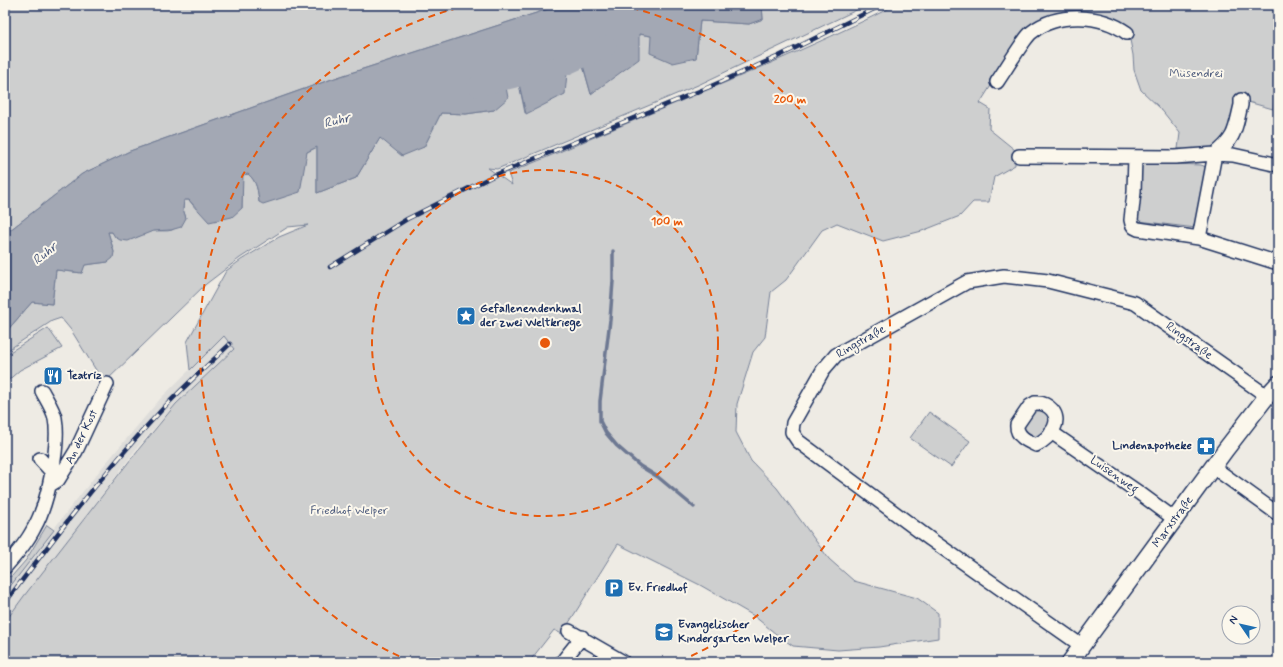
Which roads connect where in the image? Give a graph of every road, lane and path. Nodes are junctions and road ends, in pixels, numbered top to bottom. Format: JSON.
{"nodes":[{"id":1,"x":1127,"y":33,"type":"dead end"},
{"id":2,"x":997,"y":82,"type":"dead end"},
{"id":3,"x":1241,"y":100,"type":"dead end"},
{"id":4,"x":1215,"y":154,"type":"junction"},
{"id":5,"x":1019,"y":156,"type":"dead end"},
{"id":6,"x":1135,"y":157,"type":"junction"},
{"id":7,"x":1278,"y":165,"type":"edge"},
{"id":8,"x":1199,"y":238,"type":"junction"},
{"id":9,"x":1278,"y":263,"type":"edge"},
{"id":10,"x":107,"y":384,"type":"dead end"},
{"id":11,"x":1278,"y":384,"type":"edge"},
{"id":12,"x":42,"y":390,"type":"dead end"},
{"id":13,"x":1267,"y":396,"type":"junction"},
{"id":14,"x":1051,"y":432,"type":"dead end"},
{"id":15,"x":40,"y":459,"type":"dead end"},
{"id":16,"x":1213,"y":467,"type":"junction"},
{"id":17,"x":52,"y":472,"type":"junction"},
{"id":18,"x":50,"y":485,"type":"junction"},
{"id":19,"x":1278,"y":514,"type":"edge"},
{"id":20,"x":1176,"y":520,"type":"junction"},
{"id":21,"x":5,"y":567,"type":"edge"},
{"id":22,"x":569,"y":631,"type":"dead end"},
{"id":23,"x":582,"y":637,"type":"junction"},
{"id":24,"x":1082,"y":646,"type":"junction"},
{"id":25,"x":562,"y":662,"type":"edge"},
{"id":26,"x":623,"y":662,"type":"edge"},
{"id":27,"x":1070,"y":662,"type":"edge"}],
"edges":[{"from":1,"to":2,"type":"street"},
{"from":3,"to":4,"type":"street"},
{"from":4,"to":6,"type":"street"},
{"from":4,"to":7,"type":"street"},
{"from":4,"to":8,"type":"street"},
{"from":5,"to":6,"type":"street"},
{"from":6,"to":8,"type":"street"},
{"from":8,"to":9,"type":"street"},
{"from":10,"to":18,"type":"street","name":"An der Kost"},
{"from":11,"to":13,"type":"street","name":"Marxstraße"},
{"from":12,"to":17,"type":"street","name":"An der Kost"},
{"from":13,"to":16,"type":"street","name":"Marxstraße"},
{"from":13,"to":24,"type":"street","name":"Ringstraße"},
{"from":14,"to":20,"type":"street","name":"Luisenweg"},
{"from":15,"to":17,"type":"street","name":"An der Kost"},
{"from":16,"to":19,"type":"street"},
{"from":16,"to":20,"type":"street","name":"Marxstraße"},
{"from":17,"to":18,"type":"street","name":"An der Kost"},
{"from":18,"to":21,"type":"street","name":"An der Kost"},
{"from":20,"to":24,"type":"street","name":"Marxstraße"},
{"from":22,"to":23,"type":"street"},
{"from":23,"to":25,"type":"street"},
{"from":23,"to":26,"type":"street"},
{"from":24,"to":27,"type":"street","name":"Marxstraße"}]}
